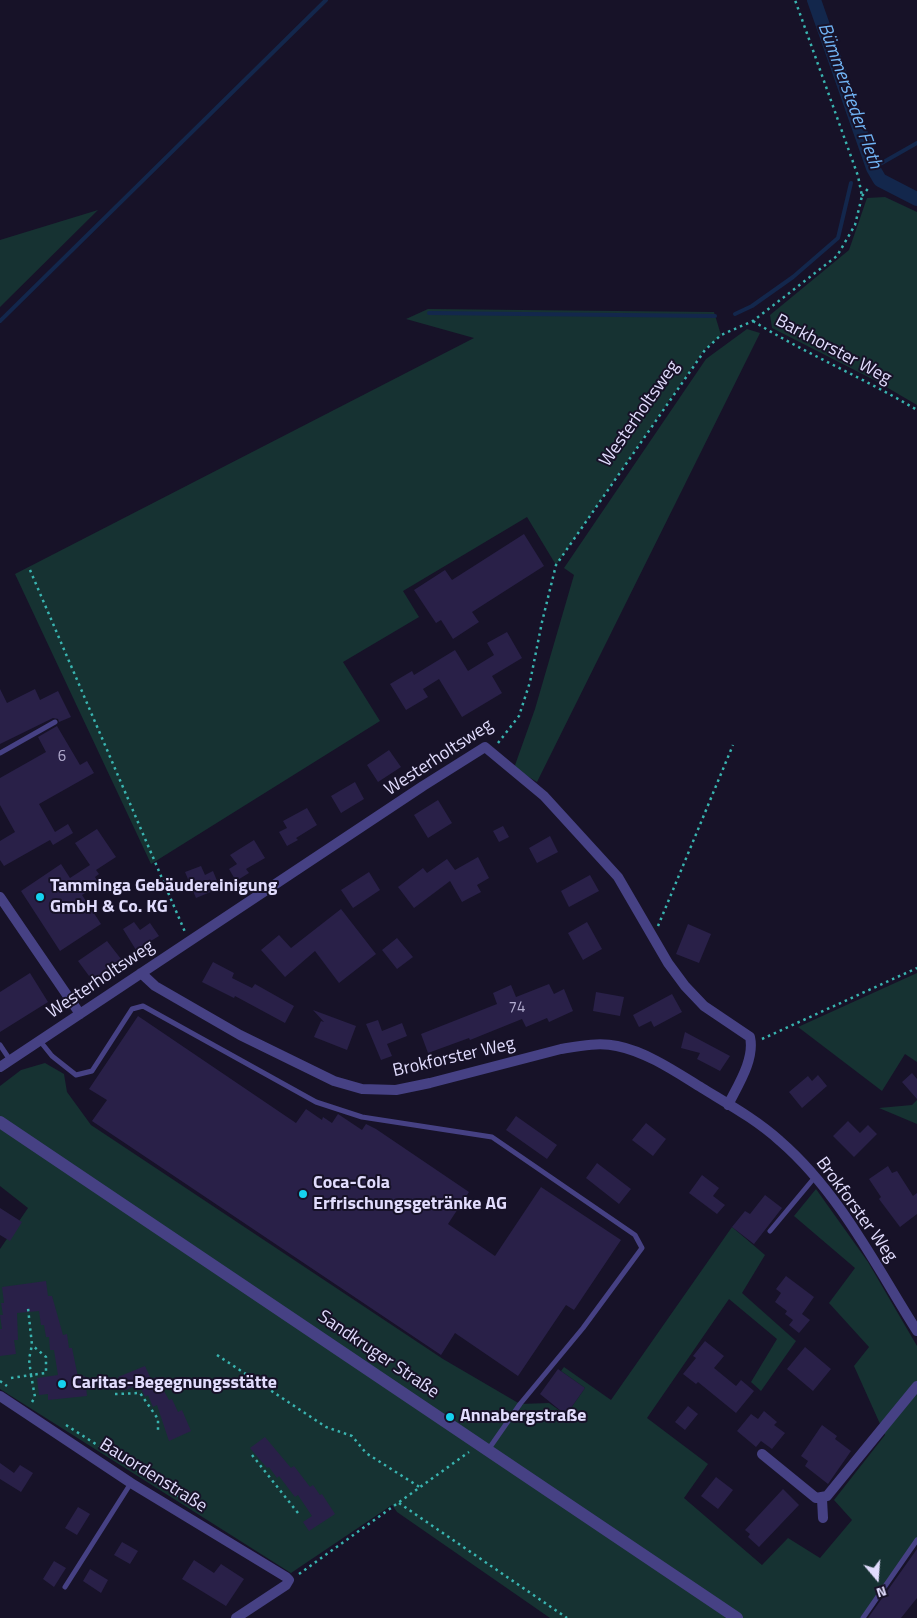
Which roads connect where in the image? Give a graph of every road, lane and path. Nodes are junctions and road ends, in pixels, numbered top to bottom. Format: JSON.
{"nodes":[{"id":1,"x":795,"y":0,"type":"edge"},
{"id":2,"x":870,"y":186,"type":"dead end"},
{"id":3,"x":862,"y":196,"type":"junction"},
{"id":4,"x":753,"y":321,"type":"junction"},
{"id":5,"x":917,"y":410,"type":"edge"},
{"id":6,"x":30,"y":570,"type":"dead end"},
{"id":7,"x":55,"y":722,"type":"dead end"},
{"id":8,"x":733,"y":745,"type":"dead end"},
{"id":9,"x":485,"y":748,"type":"junction"},
{"id":10,"x":0,"y":752,"type":"edge"},
{"id":11,"x":0,"y":897,"type":"edge"},
{"id":12,"x":660,"y":920,"type":"dead end"},
{"id":13,"x":188,"y":941,"type":"junction"},
{"id":14,"x":917,"y":968,"type":"edge"},
{"id":15,"x":141,"y":973,"type":"junction"},
{"id":16,"x":80,"y":1014,"type":"junction"},
{"id":17,"x":40,"y":1041,"type":"junction"},
{"id":18,"x":752,"y":1044,"type":"junction"},
{"id":19,"x":0,"y":1046,"type":"edge"},
{"id":20,"x":10,"y":1060,"type":"junction"},
{"id":21,"x":0,"y":1067,"type":"edge"},
{"id":22,"x":728,"y":1105,"type":"junction"},
{"id":23,"x":0,"y":1122,"type":"edge"},
{"id":24,"x":815,"y":1177,"type":"junction"},
{"id":25,"x":770,"y":1231,"type":"dead end"},
{"id":26,"x":28,"y":1308,"type":"dead end"},
{"id":27,"x":917,"y":1330,"type":"edge"},
{"id":28,"x":32,"y":1345,"type":"junction"},
{"id":29,"x":217,"y":1355,"type":"dead end"},
{"id":30,"x":31,"y":1375,"type":"junction"},
{"id":31,"x":11,"y":1378,"type":"dead end"},
{"id":32,"x":0,"y":1381,"type":"edge"},
{"id":33,"x":917,"y":1386,"type":"edge"},
{"id":34,"x":12,"y":1390,"type":"dead end"},
{"id":35,"x":115,"y":1394,"type":"dead end"},
{"id":36,"x":0,"y":1396,"type":"edge"},
{"id":37,"x":25,"y":1398,"type":"dead end"},
{"id":38,"x":32,"y":1402,"type":"junction"},
{"id":39,"x":40,"y":1408,"type":"dead end"},
{"id":40,"x":64,"y":1424,"type":"dead end"},
{"id":41,"x":158,"y":1430,"type":"dead end"},
{"id":42,"x":483,"y":1447,"type":"junction"},
{"id":43,"x":762,"y":1454,"type":"dead end"},
{"id":44,"x":252,"y":1455,"type":"dead end"},
{"id":45,"x":131,"y":1483,"type":"junction"},
{"id":46,"x":421,"y":1488,"type":"junction"},
{"id":47,"x":822,"y":1499,"type":"junction"},
{"id":48,"x":399,"y":1503,"type":"junction"},
{"id":49,"x":201,"y":1511,"type":"dead end"},
{"id":50,"x":298,"y":1513,"type":"dead end"},
{"id":51,"x":824,"y":1518,"type":"dead end"},
{"id":52,"x":917,"y":1540,"type":"edge"},
{"id":53,"x":291,"y":1576,"type":"junction"},
{"id":54,"x":65,"y":1587,"type":"dead end"},
{"id":55,"x":236,"y":1618,"type":"edge"},
{"id":56,"x":567,"y":1618,"type":"edge"},
{"id":57,"x":737,"y":1618,"type":"edge"},
{"id":58,"x":863,"y":1618,"type":"edge"}],
"edges":[{"from":1,"to":3,"type":"path","name":"Barkhorster Weg"},
{"from":2,"to":3,"type":"path"},
{"from":3,"to":4,"type":"path","name":"Barkhorster Weg"},
{"from":4,"to":5,"type":"path","name":"Barkhorster Weg"},
{"from":4,"to":9,"type":"path","name":"Westerholtsweg"},
{"from":6,"to":13,"type":"path"},
{"from":7,"to":10,"type":"lane"},
{"from":8,"to":12,"type":"path"},
{"from":9,"to":13,"type":"street","name":"Westerholtsweg"},
{"from":9,"to":18,"type":"street"},
{"from":11,"to":16,"type":"street"},
{"from":13,"to":15,"type":"street","name":"Westerholtsweg"},
{"from":14,"to":18,"type":"path"},
{"from":15,"to":16,"type":"street","name":"Westerholtsweg"},
{"from":15,"to":22,"type":"street","name":"Brokforster Weg"},
{"from":16,"to":17,"type":"street","name":"Westerholtsweg"},
{"from":17,"to":20,"type":"street","name":"Westerholtsweg"},
{"from":17,"to":42,"type":"lane"},
{"from":18,"to":22,"type":"street"},
{"from":19,"to":20,"type":"lane"},
{"from":20,"to":21,"type":"street","name":"Westerholtsweg"},
{"from":22,"to":24,"type":"street","name":"Brokforster Weg"},
{"from":23,"to":42,"type":"street","name":"Sandkruger Straße"},
{"from":24,"to":25,"type":"lane"},
{"from":24,"to":27,"type":"street","name":"Brokforster Weg"},
{"from":26,"to":28,"type":"path"},
{"from":28,"to":30,"type":"path"},
{"from":28,"to":30,"type":"path"},
{"from":29,"to":46,"type":"path"},
{"from":30,"to":31,"type":"path"},
{"from":30,"to":38,"type":"path"},
{"from":32,"to":34,"type":"path"},
{"from":33,"to":47,"type":"street"},
{"from":35,"to":41,"type":"path"},
{"from":36,"to":45,"type":"street","name":"Bauordenstraße"},
{"from":37,"to":38,"type":"path"},
{"from":38,"to":39,"type":"path"},
{"from":40,"to":49,"type":"path"},
{"from":42,"to":46,"type":"path"},
{"from":42,"to":57,"type":"street","name":"Sandkruger Straße"},
{"from":43,"to":47,"type":"street"},
{"from":44,"to":50,"type":"path"},
{"from":45,"to":53,"type":"street","name":"Bauordenstraße"},
{"from":45,"to":54,"type":"lane"},
{"from":46,"to":48,"type":"path"},
{"from":47,"to":51,"type":"street"},
{"from":48,"to":53,"type":"path"},
{"from":48,"to":56,"type":"path"},
{"from":52,"to":58,"type":"lane"},
{"from":53,"to":55,"type":"street"}]}
